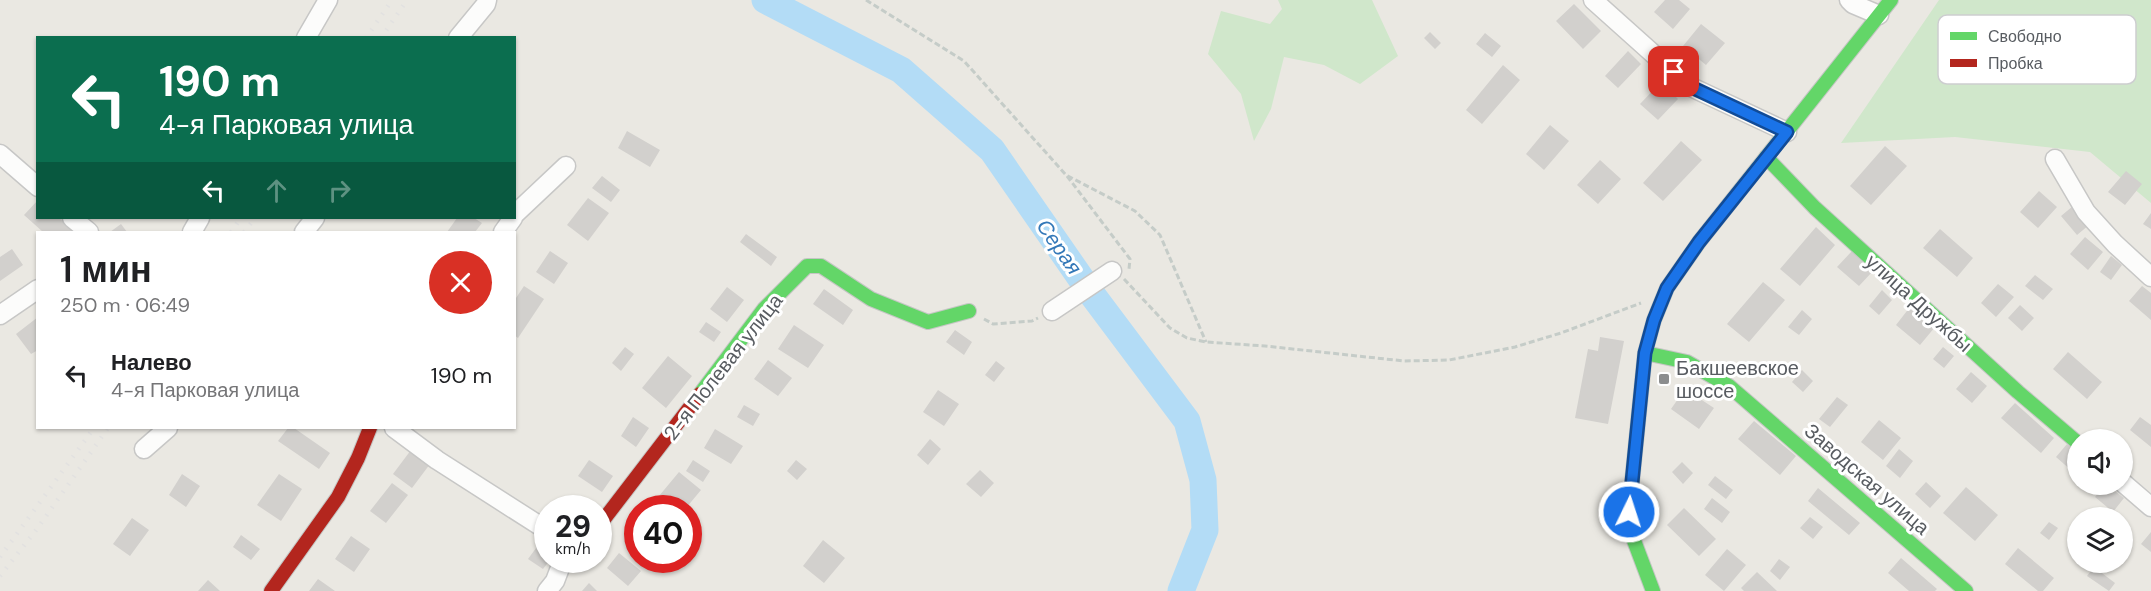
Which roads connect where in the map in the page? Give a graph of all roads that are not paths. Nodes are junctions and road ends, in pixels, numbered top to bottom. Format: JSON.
{"nodes":[{"id":1,"x":328,"y":0,"type":"edge"},
{"id":2,"x":487,"y":0,"type":"edge"},
{"id":3,"x":1593,"y":0,"type":"edge"},
{"id":4,"x":1849,"y":0,"type":"edge"},
{"id":5,"x":1891,"y":0,"type":"edge"},
{"id":6,"x":1879,"y":15,"type":"junction"},
{"id":7,"x":307,"y":36,"type":"edge"},
{"id":8,"x":460,"y":36,"type":"edge"},
{"id":9,"x":1787,"y":132,"type":"junction"},
{"id":10,"x":0,"y":154,"type":"edge"},
{"id":11,"x":1766,"y":157,"type":"junction"},
{"id":12,"x":2055,"y":159,"type":"dead end"},
{"id":13,"x":566,"y":166,"type":"dead end"},
{"id":14,"x":36,"y":185,"type":"edge"},
{"id":15,"x":516,"y":214,"type":"edge"},
{"id":16,"x":73,"y":219,"type":"edge"},
{"id":17,"x":314,"y":219,"type":"edge"},
{"id":18,"x":88,"y":231,"type":"edge"},
{"id":19,"x":305,"y":231,"type":"edge"},
{"id":20,"x":1112,"y":271,"type":"road end"},
{"id":21,"x":2151,"y":277,"type":"edge"},
{"id":22,"x":36,"y":290,"type":"edge"},
{"id":23,"x":969,"y":310,"type":"road end"},
{"id":24,"x":1052,"y":311,"type":"road end"},
{"id":25,"x":0,"y":315,"type":"edge"},
{"id":26,"x":1645,"y":353,"type":"junction"},
{"id":27,"x":167,"y":429,"type":"edge"},
{"id":28,"x":370,"y":429,"type":"edge"},
{"id":29,"x":395,"y":429,"type":"edge"},
{"id":30,"x":2067,"y":434,"type":"edge"},
{"id":31,"x":144,"y":449,"type":"dead end"},
{"id":32,"x":2133,"y":491,"type":"edge"},
{"id":33,"x":2151,"y":507,"type":"edge"},
{"id":34,"x":612,"y":509,"type":"edge"},
{"id":35,"x":534,"y":522,"type":"edge"},
{"id":36,"x":558,"y":573,"type":"edge"},
{"id":37,"x":271,"y":591,"type":"edge"},
{"id":38,"x":547,"y":591,"type":"edge"},
{"id":39,"x":1653,"y":591,"type":"edge"},
{"id":40,"x":1966,"y":591,"type":"edge"}],
"edges":[{"from":1,"to":7,"type":"street"},
{"from":2,"to":8,"type":"street"},
{"from":3,"to":9,"type":"street"},
{"from":4,"to":6,"type":"street"},
{"from":5,"to":6,"type":"street"},
{"from":6,"to":9,"type":"street"},
{"from":9,"to":11,"type":"street"},
{"from":10,"to":14,"type":"street"},
{"from":11,"to":26,"type":"street"},
{"from":11,"to":30,"type":"street","name":"улица Дружбы"},
{"from":12,"to":21,"type":"street"},
{"from":13,"to":15,"type":"street"},
{"from":16,"to":18,"type":"street"},
{"from":17,"to":19,"type":"street"},
{"from":20,"to":24,"type":"street"},
{"from":22,"to":25,"type":"street"},
{"from":23,"to":34,"type":"street","name":"2-я Полевая улица"},
{"from":26,"to":39,"type":"street"},
{"from":26,"to":40,"type":"street","name":"Заводская улица"},
{"from":27,"to":31,"type":"street"},
{"from":28,"to":37,"type":"street"},
{"from":29,"to":35,"type":"street"},
{"from":32,"to":33,"type":"street"},
{"from":36,"to":38,"type":"street"}]}
